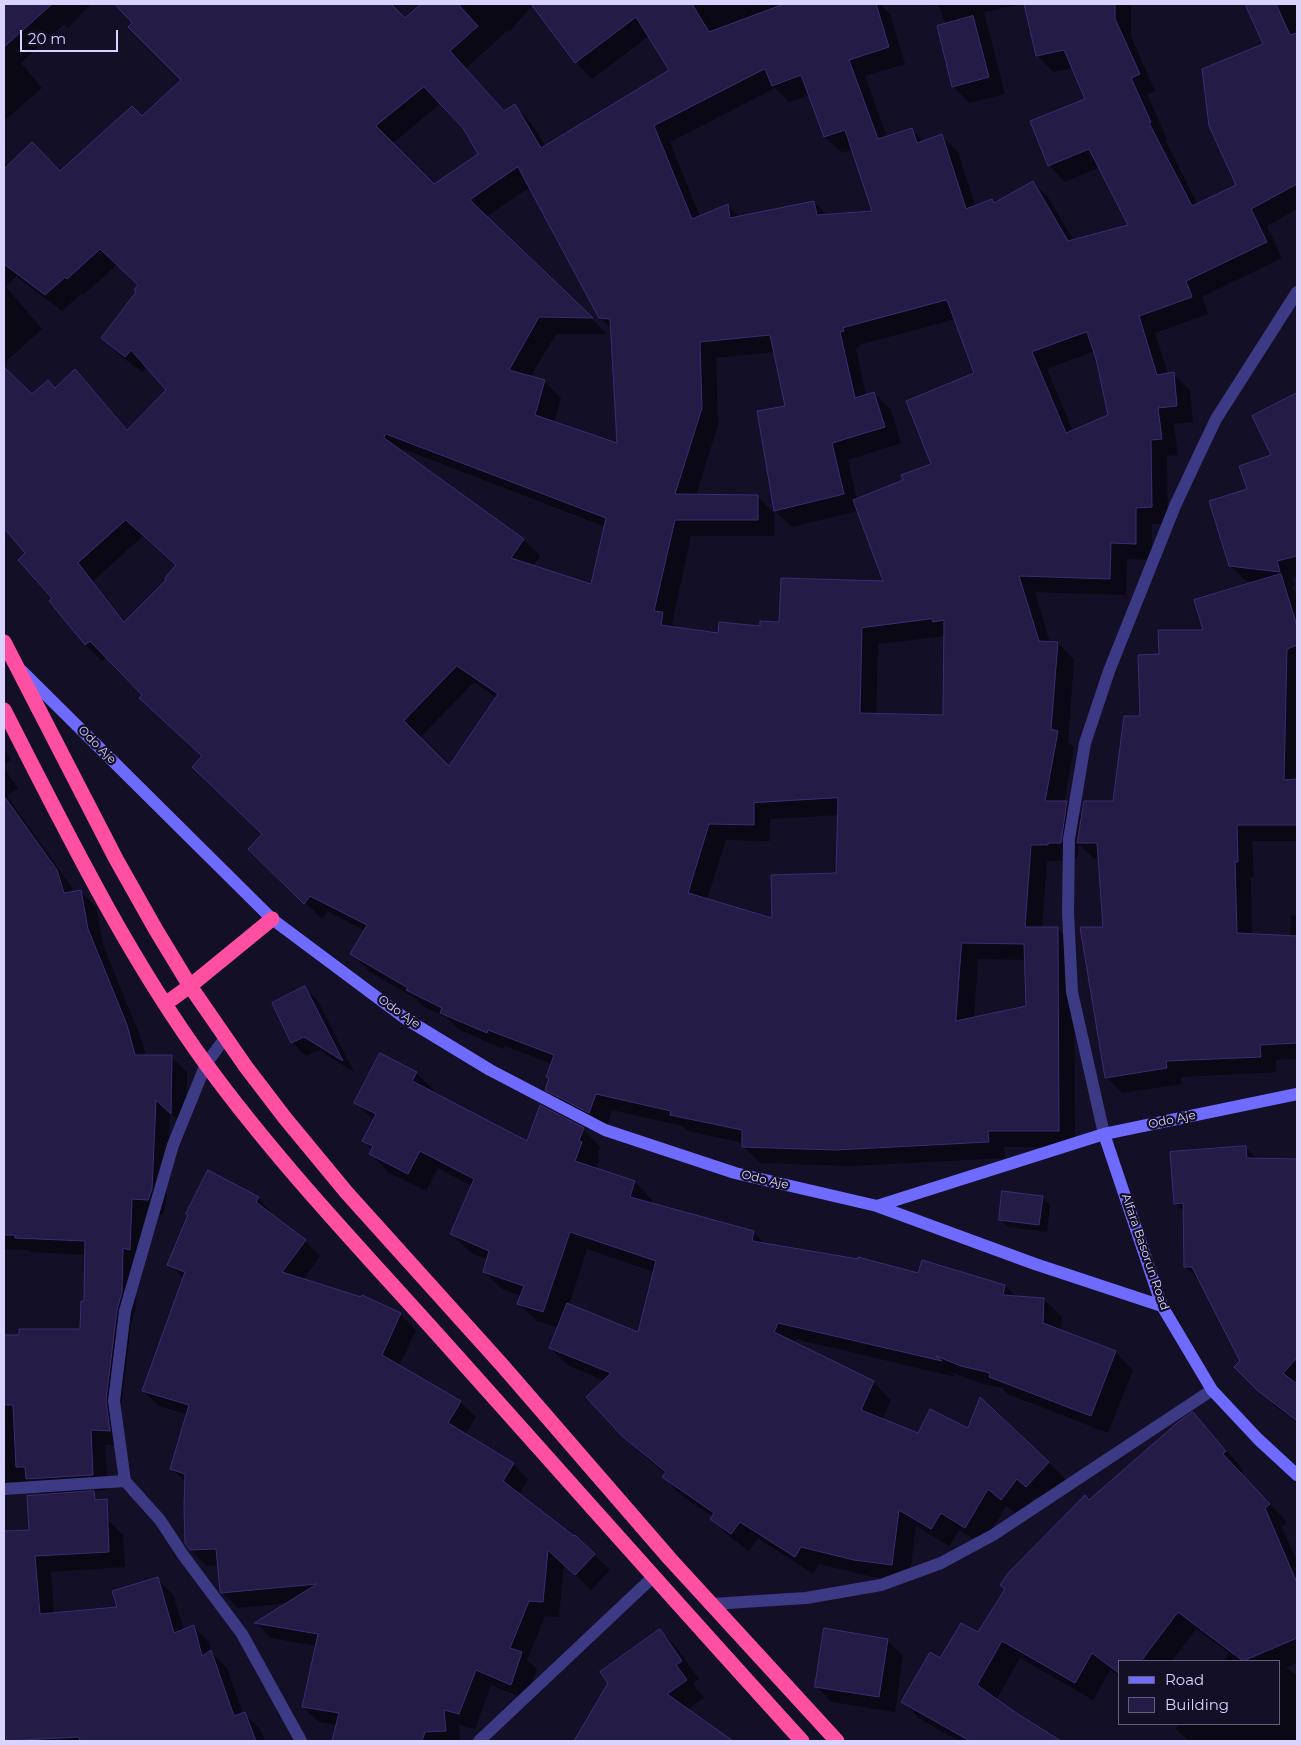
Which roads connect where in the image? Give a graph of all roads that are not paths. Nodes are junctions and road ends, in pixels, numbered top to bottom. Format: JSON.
{"nodes":[{"id":1,"x":1297,"y":292,"type":"edge"},
{"id":2,"x":4,"y":642,"type":"edge"},
{"id":3,"x":15,"y":664,"type":"junction"},
{"id":4,"x":4,"y":710,"type":"edge"},
{"id":5,"x":272,"y":919,"type":"junction"},
{"id":6,"x":190,"y":986,"type":"junction"},
{"id":7,"x":165,"y":1004,"type":"junction"},
{"id":8,"x":225,"y":1038,"type":"junction"},
{"id":9,"x":206,"y":1064,"type":"junction"},
{"id":10,"x":1297,"y":1094,"type":"edge"},
{"id":11,"x":1104,"y":1134,"type":"junction"},
{"id":12,"x":877,"y":1206,"type":"junction"},
{"id":13,"x":1162,"y":1306,"type":"junction"},
{"id":14,"x":1212,"y":1390,"type":"junction"},
{"id":15,"x":1297,"y":1474,"type":"edge"},
{"id":16,"x":125,"y":1481,"type":"junction"},
{"id":17,"x":4,"y":1489,"type":"edge"},
{"id":18,"x":652,"y":1577,"type":"junction"},
{"id":19,"x":712,"y":1604,"type":"junction"},
{"id":20,"x":301,"y":1741,"type":"edge"},
{"id":21,"x":479,"y":1741,"type":"edge"},
{"id":22,"x":802,"y":1741,"type":"edge"},
{"id":23,"x":837,"y":1741,"type":"edge"}],
"edges":[{"from":1,"to":11,"type":"street"},
{"from":2,"to":3,"type":"highway"},
{"from":3,"to":5,"type":"street","name":"Odo Aje"},
{"from":3,"to":6,"type":"highway"},
{"from":4,"to":7,"type":"highway"},
{"from":5,"to":6,"type":"highway"},
{"from":5,"to":12,"type":"street","name":"Odo Aje"},
{"from":6,"to":7,"type":"highway"},
{"from":6,"to":8,"type":"highway"},
{"from":7,"to":9,"type":"highway"},
{"from":8,"to":9,"type":"street"},
{"from":8,"to":19,"type":"highway"},
{"from":9,"to":16,"type":"street"},
{"from":9,"to":18,"type":"highway"},
{"from":10,"to":11,"type":"street","name":"Odo Aje"},
{"from":11,"to":12,"type":"street","name":"Odo Aje"},
{"from":11,"to":13,"type":"street","name":"Alfara Basorun Road"},
{"from":12,"to":13,"type":"street","name":"Odo Aje"},
{"from":13,"to":14,"type":"street","name":"Alfara Basorun Road"},
{"from":14,"to":15,"type":"street","name":"Alfara Basorun Road"},
{"from":14,"to":19,"type":"street"},
{"from":16,"to":17,"type":"street"},
{"from":16,"to":20,"type":"street"},
{"from":18,"to":21,"type":"street"},
{"from":18,"to":22,"type":"highway"},
{"from":19,"to":23,"type":"highway"}]}
